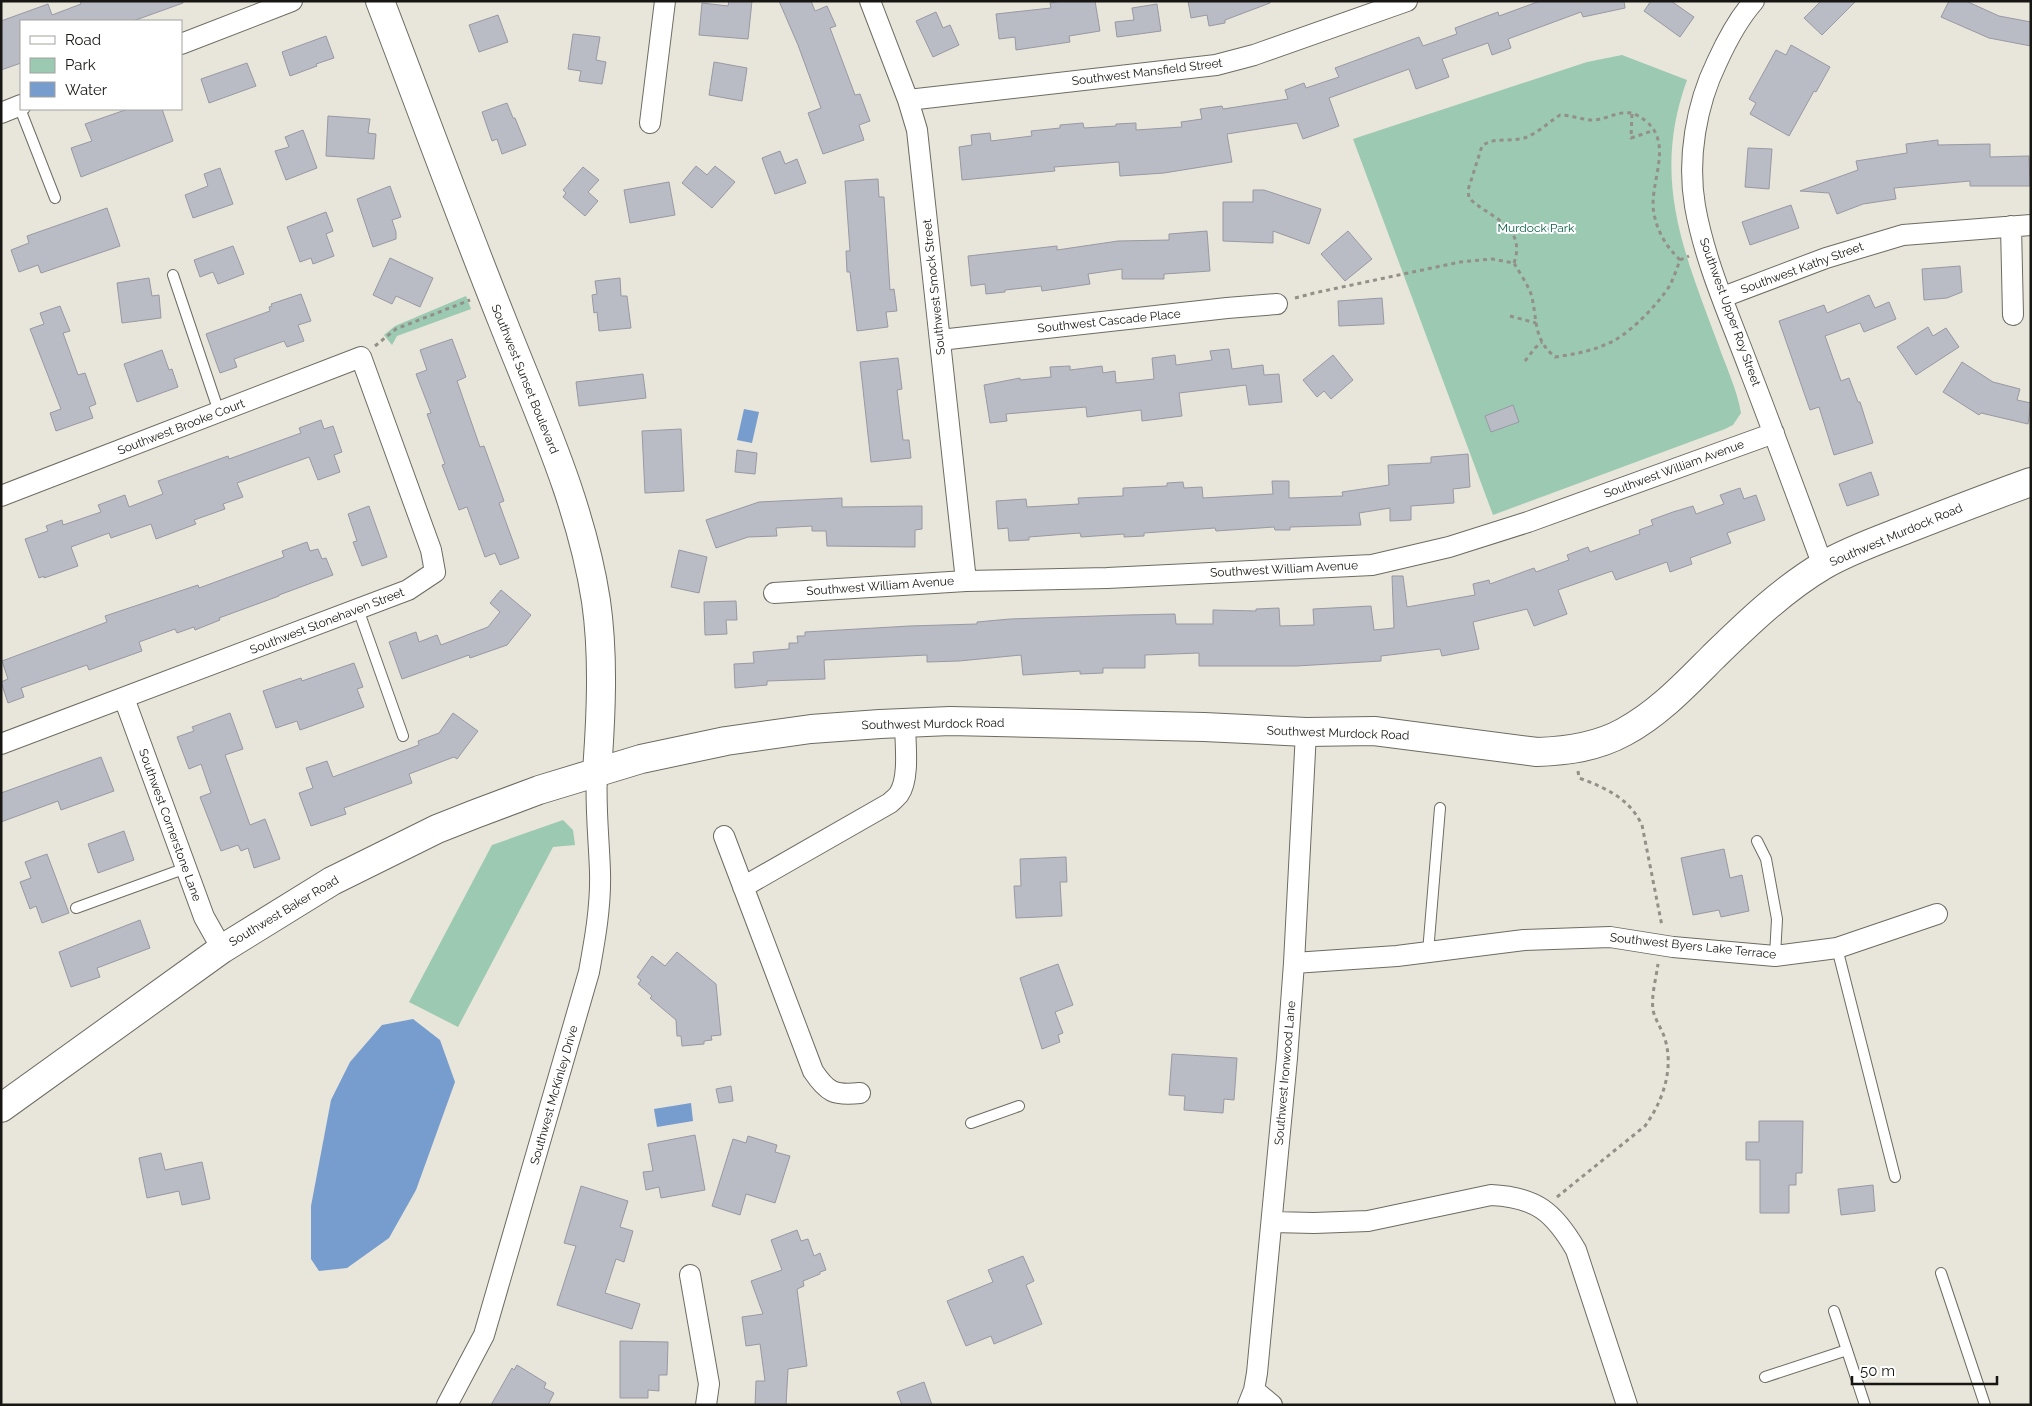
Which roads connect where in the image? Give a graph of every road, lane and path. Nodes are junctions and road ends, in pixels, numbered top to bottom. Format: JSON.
{"nodes":[{"id":1,"x":292,"y":1,"type":"edge"},
{"id":2,"x":380,"y":1,"type":"edge"},
{"id":3,"x":665,"y":1,"type":"edge"},
{"id":4,"x":870,"y":1,"type":"edge"},
{"id":5,"x":1407,"y":1,"type":"edge"},
{"id":6,"x":1752,"y":2,"type":"edge"},
{"id":7,"x":182,"y":44,"type":"edge"},
{"id":8,"x":908,"y":100,"type":"junction"},
{"id":9,"x":14,"y":108,"type":"edge"},
{"id":10,"x":1632,"y":114,"type":"junction"},
{"id":11,"x":650,"y":123,"type":"dead end"},
{"id":12,"x":1655,"y":130,"type":"junction"},
{"id":13,"x":55,"y":198,"type":"dead end"},
{"id":14,"x":2031,"y":225,"type":"edge"},
{"id":15,"x":2011,"y":226,"type":"junction"},
{"id":16,"x":1706,"y":250,"type":"junction"},
{"id":17,"x":1680,"y":260,"type":"junction"},
{"id":18,"x":1514,"y":263,"type":"junction"},
{"id":19,"x":173,"y":275,"type":"dead end"},
{"id":20,"x":490,"y":290,"type":"junction"},
{"id":21,"x":1723,"y":297,"type":"junction"},
{"id":22,"x":1277,"y":304,"type":"joint"},
{"id":23,"x":2013,"y":315,"type":"dead end"},
{"id":24,"x":1510,"y":316,"type":"dead end"},
{"id":25,"x":1536,"y":323,"type":"junction"},
{"id":26,"x":940,"y":340,"type":"junction"},
{"id":27,"x":1542,"y":342,"type":"junction"},
{"id":28,"x":361,"y":357,"type":"junction"},
{"id":29,"x":1525,"y":361,"type":"dead end"},
{"id":30,"x":219,"y":412,"type":"junction"},
{"id":31,"x":1774,"y":433,"type":"junction"},
{"id":32,"x":2031,"y":482,"type":"edge"},
{"id":33,"x":1,"y":496,"type":"edge"},
{"id":34,"x":1823,"y":566,"type":"junction"},
{"id":35,"x":966,"y":581,"type":"junction"},
{"id":36,"x":774,"y":593,"type":"dead end"},
{"id":37,"x":358,"y":609,"type":"junction"},
{"id":38,"x":124,"y":698,"type":"junction"},
{"id":39,"x":905,"y":723,"type":"junction"},
{"id":40,"x":1306,"y":732,"type":"junction"},
{"id":41,"x":403,"y":736,"type":"dead end"},
{"id":42,"x":1,"y":744,"type":"edge"},
{"id":43,"x":1573,"y":749,"type":"junction"},
{"id":44,"x":597,"y":772,"type":"junction"},
{"id":45,"x":1440,"y":808,"type":"dead end"},
{"id":46,"x":724,"y":836,"type":"dead end"},
{"id":47,"x":1757,"y":841,"type":"dead end"},
{"id":48,"x":186,"y":868,"type":"junction"},
{"id":49,"x":743,"y":887,"type":"junction"},
{"id":50,"x":76,"y":908,"type":"dead end"},
{"id":51,"x":1937,"y":914,"type":"dead end"},
{"id":52,"x":1661,"y":945,"type":"junction"},
{"id":53,"x":1837,"y":948,"type":"junction"},
{"id":54,"x":222,"y":949,"type":"junction"},
{"id":55,"x":1428,"y":952,"type":"junction"},
{"id":56,"x":1775,"y":956,"type":"junction"},
{"id":57,"x":1294,"y":963,"type":"junction"},
{"id":58,"x":860,"y":1093,"type":"dead end"},
{"id":59,"x":1020,"y":1106,"type":"dead end"},
{"id":60,"x":1,"y":1108,"type":"edge"},
{"id":61,"x":971,"y":1123,"type":"dead end"},
{"id":62,"x":1895,"y":1177,"type":"dead end"},
{"id":63,"x":1543,"y":1209,"type":"junction"},
{"id":64,"x":1272,"y":1222,"type":"junction"},
{"id":65,"x":1941,"y":1273,"type":"dead end"},
{"id":66,"x":690,"y":1275,"type":"dead end"},
{"id":67,"x":1834,"y":1311,"type":"dead end"},
{"id":68,"x":1847,"y":1350,"type":"junction"},
{"id":69,"x":1765,"y":1377,"type":"dead end"},
{"id":70,"x":1251,"y":1397,"type":"edge"},
{"id":71,"x":447,"y":1405,"type":"edge"},
{"id":72,"x":706,"y":1405,"type":"edge"},
{"id":73,"x":1272,"y":1405,"type":"edge"},
{"id":74,"x":1627,"y":1405,"type":"edge"},
{"id":75,"x":1865,"y":1405,"type":"edge"},
{"id":76,"x":1985,"y":1405,"type":"edge"}],
"edges":[{"from":1,"to":7,"type":"street"},
{"from":2,"to":20,"type":"main road","name":"Southwest Sunset Boulevard"},
{"from":3,"to":11,"type":"street"},
{"from":4,"to":8,"type":"street","name":"Southwest Smock Street"},
{"from":5,"to":8,"type":"street","name":"Southwest Mansfield Street"},
{"from":6,"to":16,"type":"street","name":"Southwest Upper Roy Street"},
{"from":8,"to":26,"type":"street","name":"Southwest Smock Street"},
{"from":9,"to":13,"type":"lane"},
{"from":10,"to":12,"type":"path"},
{"from":10,"to":12,"type":"path"},
{"from":10,"to":18,"type":"path"},
{"from":12,"to":17,"type":"path"},
{"from":14,"to":15,"type":"street","name":"Southwest Kathy Street"},
{"from":15,"to":21,"type":"street","name":"Southwest Kathy Street"},
{"from":15,"to":23,"type":"street"},
{"from":16,"to":17,"type":"path"},
{"from":16,"to":21,"type":"street","name":"Southwest Upper Roy Street"},
{"from":17,"to":27,"type":"path"},
{"from":18,"to":22,"type":"path"},
{"from":18,"to":25,"type":"path"},
{"from":19,"to":30,"type":"lane"},
{"from":20,"to":28,"type":"path"},
{"from":20,"to":44,"type":"main road","name":"Southwest Sunset Boulevard"},
{"from":21,"to":31,"type":"street","name":"Southwest Upper Roy Street"},
{"from":22,"to":26,"type":"street","name":"Southwest Cascade Place"},
{"from":24,"to":25,"type":"path"},
{"from":25,"to":27,"type":"path"},
{"from":26,"to":35,"type":"street","name":"Southwest Smock Street"},
{"from":27,"to":29,"type":"path"},
{"from":28,"to":30,"type":"street","name":"Southwest Brooke Court"},
{"from":28,"to":37,"type":"street","name":"Southwest Stonehaven Street"},
{"from":30,"to":33,"type":"street","name":"Southwest Brooke Court"},
{"from":31,"to":34,"type":"street","name":"Southwest Upper Roy Street"},
{"from":31,"to":35,"type":"street","name":"Southwest William Avenue"},
{"from":32,"to":34,"type":"main road","name":"Southwest Murdock Road"},
{"from":34,"to":43,"type":"main road","name":"Southwest Murdock Road"},
{"from":35,"to":36,"type":"street","name":"Southwest William Avenue"},
{"from":37,"to":38,"type":"street","name":"Southwest Stonehaven Street"},
{"from":37,"to":41,"type":"lane"},
{"from":38,"to":42,"type":"street","name":"Southwest Stonehaven Street"},
{"from":38,"to":48,"type":"street","name":"Southwest Cornerstone Lane"},
{"from":39,"to":40,"type":"main road","name":"Southwest Murdock Road"},
{"from":39,"to":44,"type":"main road","name":"Southwest Murdock Road"},
{"from":39,"to":49,"type":"street"},
{"from":40,"to":43,"type":"main road","name":"Southwest Murdock Road"},
{"from":40,"to":57,"type":"street","name":"Southwest Ironwood Lane"},
{"from":43,"to":52,"type":"path"},
{"from":44,"to":54,"type":"main road","name":"Southwest Baker Road"},
{"from":44,"to":71,"type":"street","name":"Southwest McKinley Drive"},
{"from":45,"to":55,"type":"lane"},
{"from":46,"to":49,"type":"street"},
{"from":47,"to":56,"type":"lane"},
{"from":48,"to":50,"type":"lane"},
{"from":48,"to":54,"type":"street","name":"Southwest Cornerstone Lane"},
{"from":49,"to":58,"type":"street"},
{"from":51,"to":53,"type":"street","name":"Southwest Byers Lake Terrace"},
{"from":52,"to":55,"type":"street","name":"Southwest Byers Lake Terrace"},
{"from":52,"to":56,"type":"street","name":"Southwest Byers Lake Terrace"},
{"from":52,"to":63,"type":"path"},
{"from":53,"to":56,"type":"street","name":"Southwest Byers Lake Terrace"},
{"from":53,"to":62,"type":"lane"},
{"from":54,"to":60,"type":"main road","name":"Southwest Baker Road"},
{"from":55,"to":57,"type":"street","name":"Southwest Byers Lake Terrace"},
{"from":57,"to":64,"type":"street","name":"Southwest Ironwood Lane"},
{"from":59,"to":61,"type":"lane"},
{"from":63,"to":64,"type":"street"},
{"from":63,"to":74,"type":"street"},
{"from":64,"to":70,"type":"street","name":"Southwest Ironwood Lane"},
{"from":65,"to":76,"type":"lane"},
{"from":66,"to":72,"type":"street"},
{"from":67,"to":68,"type":"lane"},
{"from":68,"to":69,"type":"lane"},
{"from":68,"to":75,"type":"lane"},
{"from":70,"to":73,"type":"street","name":"Southwest Ironwood Lane"}]}
